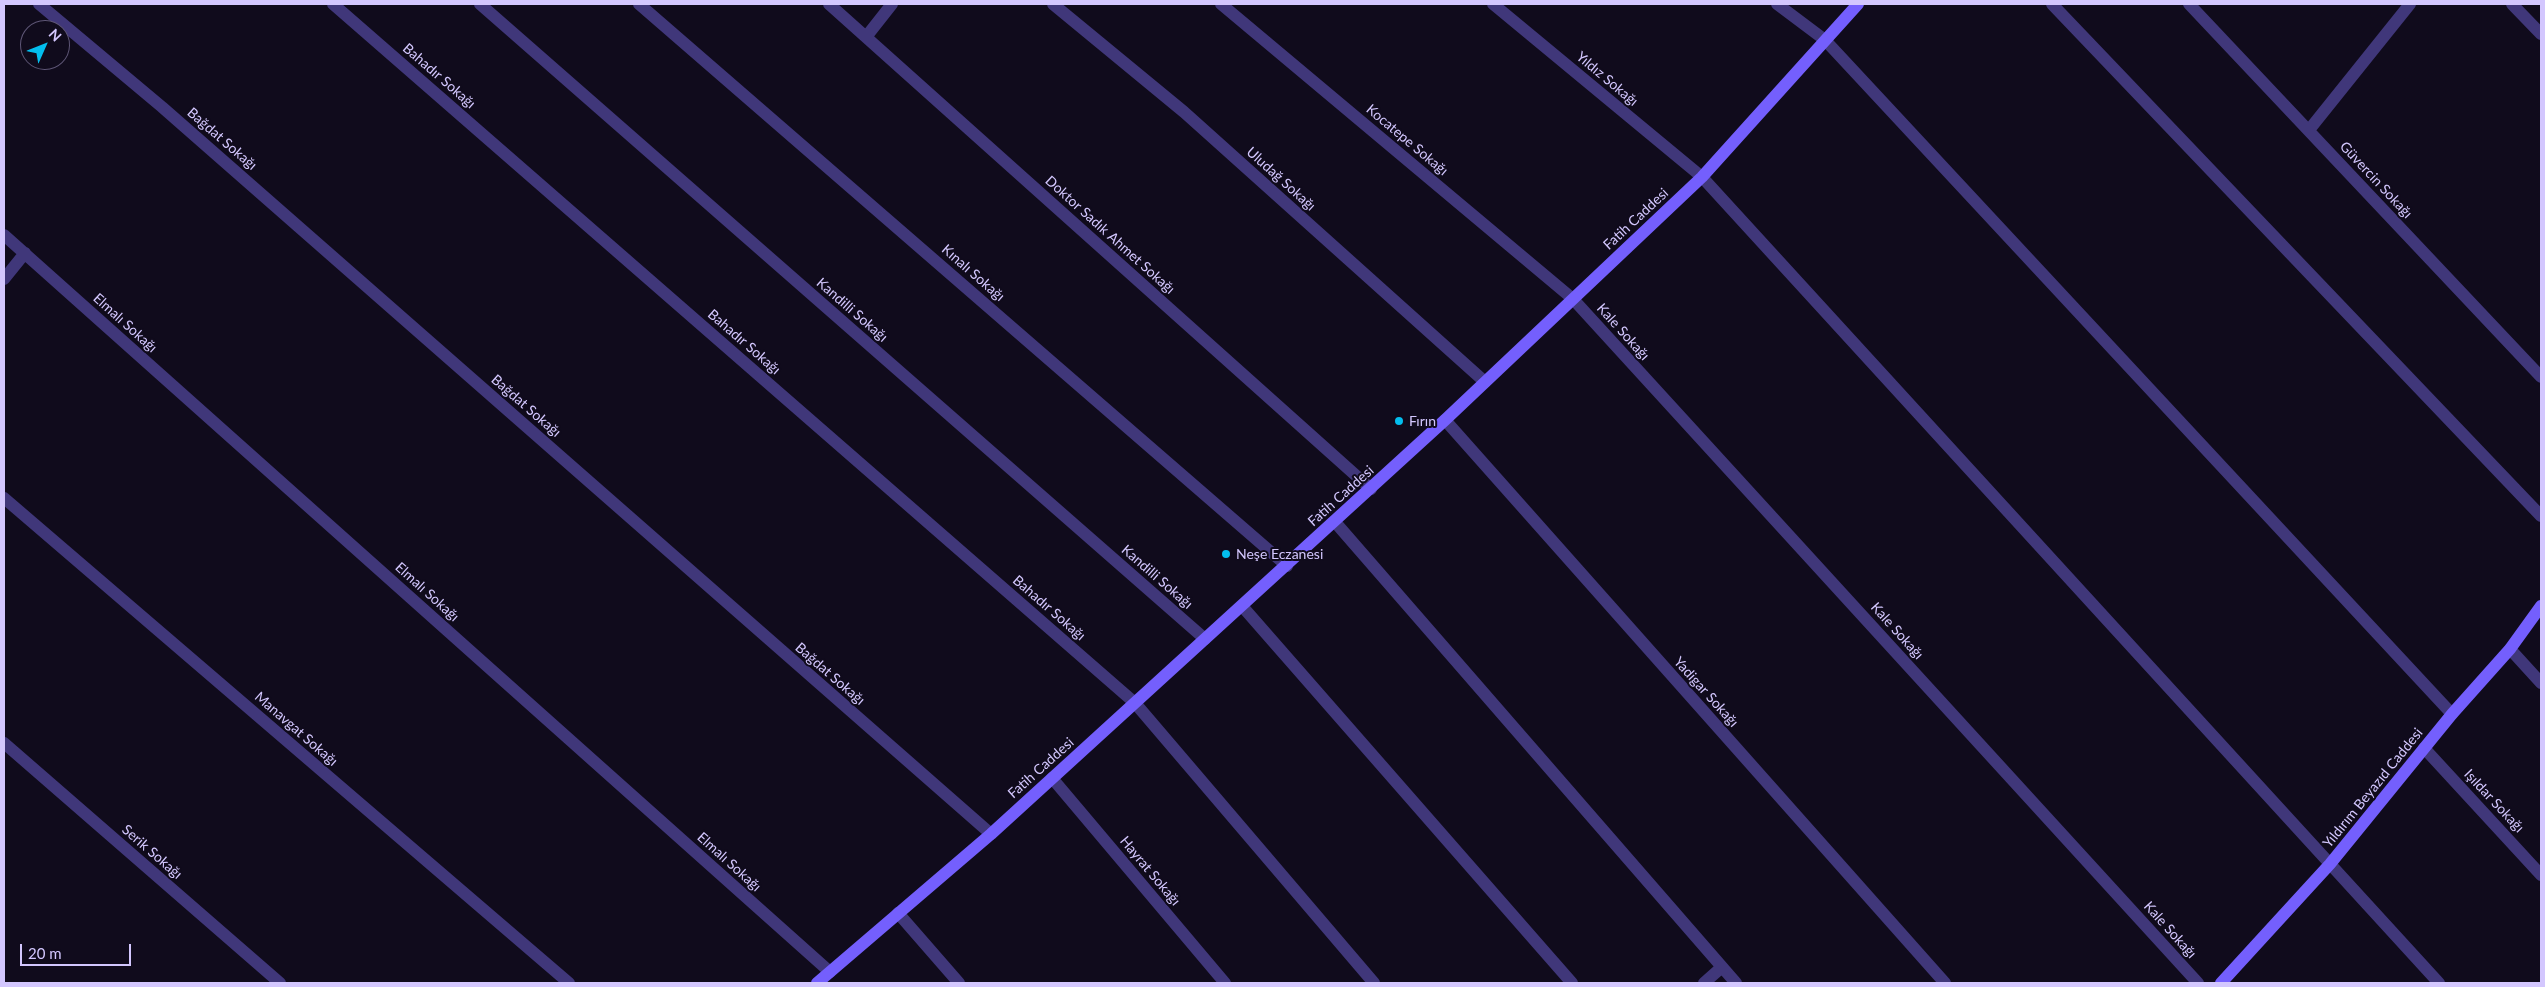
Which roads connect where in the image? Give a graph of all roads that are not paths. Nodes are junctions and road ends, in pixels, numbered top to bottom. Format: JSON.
{"nodes":[{"id":1,"x":39,"y":4,"type":"edge"},
{"id":2,"x":333,"y":4,"type":"edge"},
{"id":3,"x":480,"y":4,"type":"edge"},
{"id":4,"x":639,"y":4,"type":"edge"},
{"id":5,"x":828,"y":4,"type":"edge"},
{"id":6,"x":892,"y":4,"type":"edge"},
{"id":7,"x":1053,"y":4,"type":"edge"},
{"id":8,"x":1221,"y":4,"type":"edge"},
{"id":9,"x":1493,"y":4,"type":"edge"},
{"id":10,"x":1777,"y":4,"type":"edge"},
{"id":11,"x":1858,"y":4,"type":"edge"},
{"id":12,"x":2052,"y":4,"type":"edge"},
{"id":13,"x":2189,"y":4,"type":"edge"},
{"id":14,"x":2410,"y":4,"type":"edge"},
{"id":15,"x":2512,"y":4,"type":"edge"},
{"id":16,"x":2541,"y":34,"type":"edge"},
{"id":17,"x":866,"y":37,"type":"junction"},
{"id":18,"x":1825,"y":40,"type":"junction"},
{"id":19,"x":2309,"y":130,"type":"junction"},
{"id":20,"x":1702,"y":177,"type":"junction"},
{"id":21,"x":4,"y":235,"type":"edge"},
{"id":22,"x":25,"y":254,"type":"junction"},
{"id":23,"x":4,"y":279,"type":"edge"},
{"id":24,"x":1573,"y":299,"type":"junction"},
{"id":25,"x":2541,"y":378,"type":"edge"},
{"id":26,"x":1485,"y":382,"type":"junction"},
{"id":27,"x":1445,"y":420,"type":"junction"},
{"id":28,"x":1371,"y":489,"type":"junction"},
{"id":29,"x":4,"y":498,"type":"edge"},
{"id":30,"x":2541,"y":516,"type":"edge"},
{"id":31,"x":1335,"y":522,"type":"junction"},
{"id":32,"x":1287,"y":566,"type":"junction"},
{"id":33,"x":1242,"y":606,"type":"junction"},
{"id":34,"x":2541,"y":606,"type":"edge"},
{"id":35,"x":1205,"y":640,"type":"junction"},
{"id":36,"x":2510,"y":649,"type":"junction"},
{"id":37,"x":2541,"y":683,"type":"edge"},
{"id":38,"x":1135,"y":703,"type":"junction"},
{"id":39,"x":2452,"y":714,"type":"junction"},
{"id":40,"x":4,"y":743,"type":"edge"},
{"id":41,"x":2424,"y":748,"type":"junction"},
{"id":42,"x":1052,"y":778,"type":"junction"},
{"id":43,"x":991,"y":834,"type":"junction"},
{"id":44,"x":2330,"y":864,"type":"junction"},
{"id":45,"x":2541,"y":875,"type":"edge"},
{"id":46,"x":898,"y":913,"type":"junction"},
{"id":47,"x":1722,"y":968,"type":"junction"},
{"id":48,"x":830,"y":972,"type":"junction"},
{"id":49,"x":280,"y":983,"type":"edge"},
{"id":50,"x":569,"y":983,"type":"edge"},
{"id":51,"x":817,"y":983,"type":"edge"},
{"id":52,"x":959,"y":983,"type":"edge"},
{"id":53,"x":1225,"y":983,"type":"edge"},
{"id":54,"x":1374,"y":983,"type":"edge"},
{"id":55,"x":1572,"y":983,"type":"edge"},
{"id":56,"x":1704,"y":983,"type":"edge"},
{"id":57,"x":1736,"y":983,"type":"edge"},
{"id":58,"x":1945,"y":983,"type":"edge"},
{"id":59,"x":2198,"y":983,"type":"edge"},
{"id":60,"x":2221,"y":983,"type":"edge"},
{"id":61,"x":2439,"y":983,"type":"edge"}],
"edges":[{"from":1,"to":43,"type":"street","name":"Bağdat Sokağı"},
{"from":2,"to":38,"type":"street","name":"Bahadır Sokağı"},
{"from":3,"to":35,"type":"street","name":"Kandilli Sokağı"},
{"from":4,"to":32,"type":"street","name":"Kınalı Sokağı"},
{"from":5,"to":17,"type":"street","name":"Doktor Sadık Ahmet Sokağı"},
{"from":6,"to":17,"type":"street"},
{"from":7,"to":26,"type":"street","name":"Uludağ Sokağı"},
{"from":8,"to":24,"type":"street","name":"Kocatepe Sokağı"},
{"from":9,"to":20,"type":"street","name":"Yıldız Sokağı"},
{"from":10,"to":18,"type":"street"},
{"from":11,"to":18,"type":"main road","name":"Fatih Caddesi"},
{"from":12,"to":30,"type":"street"},
{"from":13,"to":19,"type":"street","name":"Güvercin Sokağı"},
{"from":14,"to":19,"type":"street"},
{"from":15,"to":16,"type":"street"},
{"from":17,"to":28,"type":"street","name":"Doktor Sadık Ahmet Sokağı"},
{"from":18,"to":20,"type":"main road","name":"Fatih Caddesi"},
{"from":18,"to":39,"type":"street"},
{"from":19,"to":25,"type":"street","name":"Güvercin Sokağı"},
{"from":20,"to":24,"type":"main road","name":"Fatih Caddesi"},
{"from":20,"to":44,"type":"street","name":"Yıldız Sokağı"},
{"from":21,"to":22,"type":"street","name":"Elmalı Sokağı"},
{"from":22,"to":23,"type":"street"},
{"from":22,"to":48,"type":"street","name":"Elmalı Sokağı"},
{"from":24,"to":26,"type":"main road","name":"Fatih Caddesi"},
{"from":24,"to":59,"type":"street","name":"Kale Sokağı"},
{"from":26,"to":27,"type":"main road","name":"Fatih Caddesi"},
{"from":27,"to":28,"type":"main road","name":"Fatih Caddesi"},
{"from":27,"to":58,"type":"street","name":"Yadigar Sokağı"},
{"from":28,"to":31,"type":"main road","name":"Fatih Caddesi"},
{"from":29,"to":50,"type":"street","name":"Manavgat Sokağı"},
{"from":31,"to":32,"type":"main road","name":"Fatih Caddesi"},
{"from":31,"to":47,"type":"street"},
{"from":32,"to":33,"type":"main road","name":"Fatih Caddesi"},
{"from":33,"to":35,"type":"main road","name":"Fatih Caddesi"},
{"from":33,"to":55,"type":"street"},
{"from":34,"to":36,"type":"main road","name":"Yıldırım Beyazıd Caddesi"},
{"from":35,"to":38,"type":"main road","name":"Fatih Caddesi"},
{"from":36,"to":37,"type":"street"},
{"from":36,"to":39,"type":"main road","name":"Yıldırım Beyazıd Caddesi"},
{"from":38,"to":42,"type":"main road","name":"Fatih Caddesi"},
{"from":38,"to":54,"type":"street","name":"Bahadır Sokağı"},
{"from":39,"to":41,"type":"main road","name":"Yıldırım Beyazıd Caddesi"},
{"from":40,"to":49,"type":"street","name":"Serik Sokağı"},
{"from":41,"to":44,"type":"main road","name":"Yıldırım Beyazıd Caddesi"},
{"from":41,"to":45,"type":"street","name":"Işıldar Sokağı"},
{"from":42,"to":43,"type":"main road","name":"Fatih Caddesi"},
{"from":42,"to":53,"type":"street","name":"Hayrat Sokağı"},
{"from":43,"to":46,"type":"main road","name":"Fatih Caddesi"},
{"from":44,"to":60,"type":"main road","name":"Yıldırım Beyazıd Caddesi"},
{"from":44,"to":61,"type":"street","name":"Yıldız Sokağı"},
{"from":46,"to":48,"type":"main road","name":"Fatih Caddesi"},
{"from":46,"to":52,"type":"street"},
{"from":47,"to":56,"type":"street"},
{"from":47,"to":57,"type":"street"},
{"from":48,"to":51,"type":"main road","name":"Fatih Caddesi"}]}
